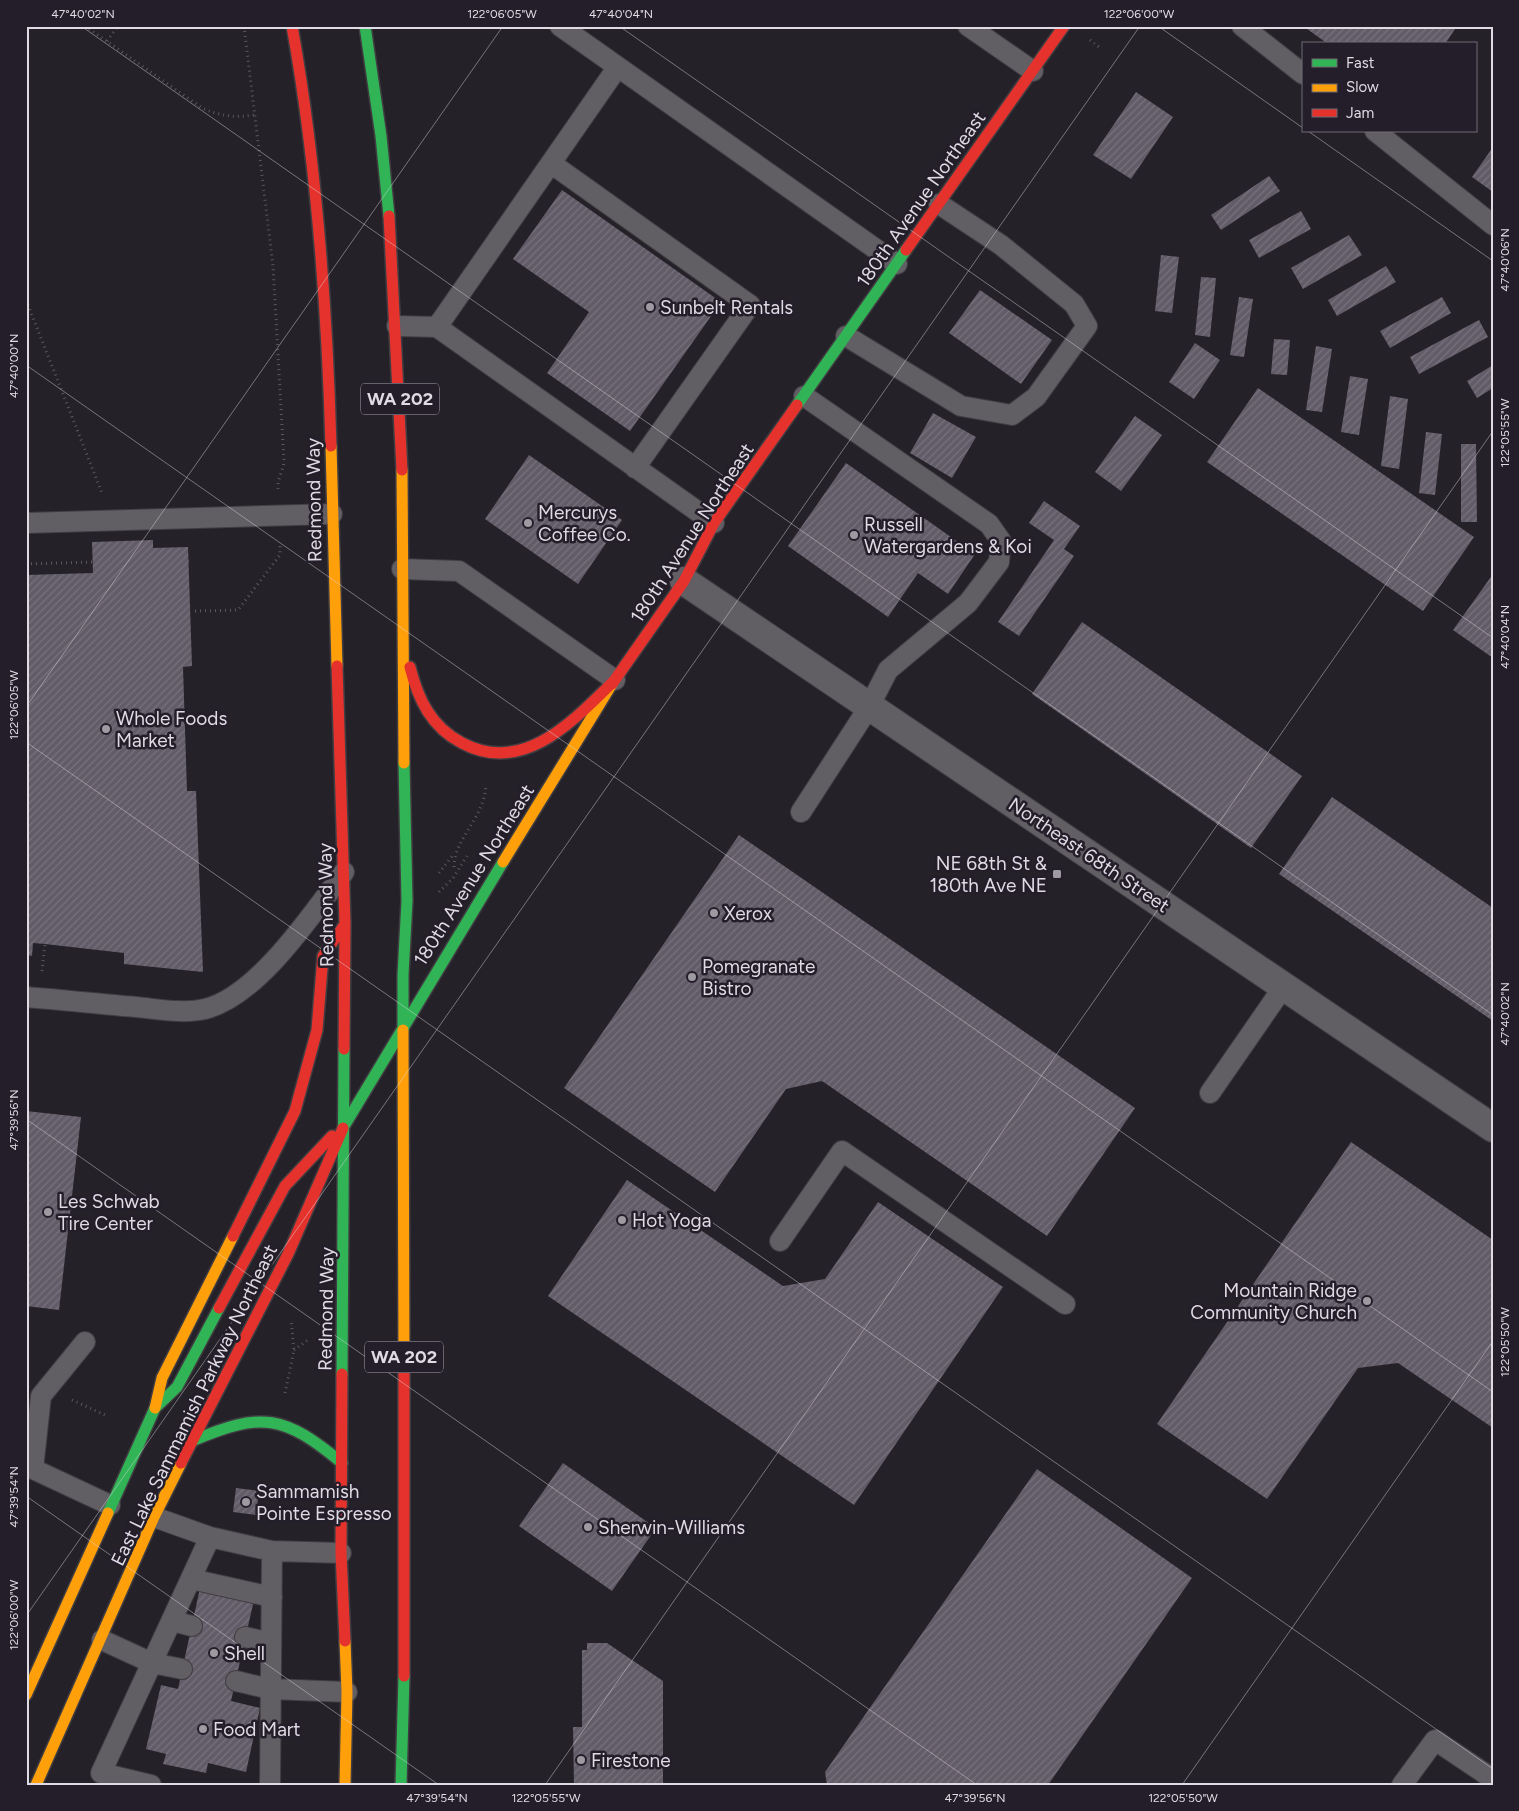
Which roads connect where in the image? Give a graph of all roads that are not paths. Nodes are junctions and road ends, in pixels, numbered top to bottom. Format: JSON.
{"nodes":[{"id":1,"x":292,"y":26,"type":"edge"},
{"id":2,"x":365,"y":26,"type":"edge"},
{"id":3,"x":560,"y":26,"type":"edge"},
{"id":4,"x":968,"y":26,"type":"edge"},
{"id":5,"x":1064,"y":26,"type":"edge"},
{"id":6,"x":1242,"y":26,"type":"edge"},
{"id":7,"x":618,"y":68,"type":"junction"},
{"id":8,"x":1033,"y":71,"type":"junction"},
{"id":9,"x":1302,"y":73,"type":"edge"},
{"id":10,"x":1376,"y":132,"type":"edge"},
{"id":11,"x":552,"y":164,"type":"junction"},
{"id":12,"x":939,"y":204,"type":"junction"},
{"id":13,"x":1493,"y":224,"type":"edge"},
{"id":14,"x":897,"y":264,"type":"junction"},
{"id":15,"x":397,"y":326,"type":"junction"},
{"id":16,"x":437,"y":327,"type":"junction"},
{"id":17,"x":846,"y":336,"type":"junction"},
{"id":18,"x":804,"y":396,"type":"junction"},
{"id":19,"x":635,"y":468,"type":"junction"},
{"id":20,"x":332,"y":514,"type":"junction"},
{"id":21,"x":26,"y":523,"type":"edge"},
{"id":22,"x":714,"y":523,"type":"junction"},
{"id":23,"x":402,"y":569,"type":"junction"},
{"id":24,"x":684,"y":581,"type":"junction"},
{"id":25,"x":402,"y":640,"type":"junction"},
{"id":26,"x":615,"y":680,"type":"junction"},
{"id":27,"x":869,"y":707,"type":"junction"},
{"id":28,"x":801,"y":812,"type":"dead end"},
{"id":29,"x":344,"y":872,"type":"junction"},
{"id":30,"x":345,"y":924,"type":"junction"},
{"id":31,"x":1284,"y":986,"type":"junction"},
{"id":32,"x":26,"y":997,"type":"edge"},
{"id":33,"x":404,"y":1023,"type":"junction"},
{"id":34,"x":1210,"y":1093,"type":"dead end"},
{"id":35,"x":345,"y":1122,"type":"junction"},
{"id":36,"x":1493,"y":1128,"type":"edge"},
{"id":37,"x":780,"y":1241,"type":"dead end"},
{"id":38,"x":1066,"y":1304,"type":"dead end"},
{"id":39,"x":85,"y":1342,"type":"dead end"},
{"id":40,"x":155,"y":1408,"type":"junction"},
{"id":41,"x":192,"y":1441,"type":"junction"},
{"id":42,"x":342,"y":1463,"type":"junction"},
{"id":43,"x":110,"y":1504,"type":"junction"},
{"id":44,"x":154,"y":1517,"type":"junction"},
{"id":45,"x":210,"y":1538,"type":"junction"},
{"id":46,"x":272,"y":1551,"type":"junction"},
{"id":47,"x":341,"y":1553,"type":"junction"},
{"id":48,"x":191,"y":1579,"type":"junction"},
{"id":49,"x":272,"y":1597,"type":"junction"},
{"id":50,"x":172,"y":1621,"type":"junction"},
{"id":51,"x":192,"y":1626,"type":"dead end"},
{"id":52,"x":245,"y":1637,"type":"dead end"},
{"id":53,"x":102,"y":1640,"type":"junction"},
{"id":54,"x":271,"y":1643,"type":"junction"},
{"id":55,"x":152,"y":1663,"type":"junction"},
{"id":56,"x":182,"y":1669,"type":"dead end"},
{"id":57,"x":236,"y":1681,"type":"dead end"},
{"id":58,"x":270,"y":1689,"type":"junction"},
{"id":59,"x":347,"y":1692,"type":"junction"},
{"id":60,"x":26,"y":1695,"type":"edge"},
{"id":61,"x":1493,"y":1779,"type":"edge"},
{"id":62,"x":36,"y":1785,"type":"edge"},
{"id":63,"x":151,"y":1785,"type":"edge"},
{"id":64,"x":270,"y":1785,"type":"edge"},
{"id":65,"x":345,"y":1785,"type":"edge"},
{"id":66,"x":401,"y":1785,"type":"edge"},
{"id":67,"x":1402,"y":1785,"type":"edge"}],
"edges":[{"from":1,"to":20,"type":"main road","name":"Redmond Way","number":"WA 202"},
{"from":2,"to":15,"type":"main road","number":"WA 202"},
{"from":3,"to":7,"type":"lane"},
{"from":4,"to":8,"type":"lane"},
{"from":5,"to":8,"type":"main road","name":"180th Avenue Northeast"},
{"from":6,"to":9,"type":"lane"},
{"from":7,"to":11,"type":"lane"},
{"from":7,"to":14,"type":"lane"},
{"from":8,"to":12,"type":"main road","name":"180th Avenue Northeast"},
{"from":10,"to":13,"type":"lane"},
{"from":11,"to":16,"type":"lane"},
{"from":11,"to":19,"type":"lane"},
{"from":12,"to":14,"type":"main road","name":"180th Avenue Northeast"},
{"from":12,"to":17,"type":"lane"},
{"from":14,"to":17,"type":"main road","name":"180th Avenue Northeast"},
{"from":15,"to":16,"type":"lane"},
{"from":15,"to":23,"type":"main road","number":"WA 202"},
{"from":16,"to":19,"type":"lane"},
{"from":17,"to":18,"type":"main road","name":"180th Avenue Northeast"},
{"from":18,"to":22,"type":"main road","name":"180th Avenue Northeast"},
{"from":18,"to":27,"type":"lane"},
{"from":19,"to":22,"type":"lane"},
{"from":20,"to":21,"type":"lane"},
{"from":20,"to":29,"type":"main road","name":"Redmond Way","number":"WA 202"},
{"from":22,"to":24,"type":"main road","name":"180th Avenue Northeast"},
{"from":23,"to":25,"type":"main road","number":"WA 202"},
{"from":23,"to":26,"type":"lane"},
{"from":24,"to":26,"type":"main road","name":"180th Avenue Northeast"},
{"from":24,"to":27,"type":"street","name":"Northeast 68th Street"},
{"from":25,"to":26,"type":"main road"},
{"from":25,"to":33,"type":"main road","number":"WA 202"},
{"from":26,"to":33,"type":"main road","name":"180th Avenue Northeast"},
{"from":27,"to":28,"type":"lane"},
{"from":27,"to":31,"type":"street","name":"Northeast 68th Street"},
{"from":29,"to":30,"type":"main road","name":"Redmond Way","number":"WA 202"},
{"from":29,"to":32,"type":"lane"},
{"from":30,"to":35,"type":"main road","name":"Redmond Way","number":"WA 202"},
{"from":30,"to":40,"type":"main road"},
{"from":31,"to":34,"type":"lane"},
{"from":31,"to":36,"type":"street","name":"Northeast 68th Street"},
{"from":33,"to":35,"type":"main road","name":"East Lake Sammamish Parkway Northeast"},
{"from":33,"to":66,"type":"main road","number":"WA 202"},
{"from":35,"to":40,"type":"main road","name":"East Lake Sammamish Parkway Northeast"},
{"from":35,"to":41,"type":"main road","name":"East Lake Sammamish Parkway Northeast"},
{"from":35,"to":42,"type":"main road","name":"Redmond Way","number":"WA 202"},
{"from":37,"to":38,"type":"lane"},
{"from":39,"to":43,"type":"lane"},
{"from":40,"to":43,"type":"main road","name":"East Lake Sammamish Parkway Northeast"},
{"from":41,"to":42,"type":"main road"},
{"from":41,"to":44,"type":"main road","name":"East Lake Sammamish Parkway Northeast"},
{"from":42,"to":47,"type":"main road","name":"Redmond Way","number":"WA 202"},
{"from":43,"to":60,"type":"main road","name":"East Lake Sammamish Parkway Northeast"},
{"from":44,"to":45,"type":"lane"},
{"from":44,"to":53,"type":"main road","name":"East Lake Sammamish Parkway Northeast"},
{"from":45,"to":46,"type":"lane"},
{"from":45,"to":48,"type":"lane"},
{"from":46,"to":47,"type":"lane"},
{"from":46,"to":49,"type":"lane"},
{"from":47,"to":59,"type":"main road","name":"Redmond Way","number":"WA 202"},
{"from":48,"to":49,"type":"lane"},
{"from":48,"to":50,"type":"lane"},
{"from":49,"to":54,"type":"lane"},
{"from":50,"to":51,"type":"lane"},
{"from":50,"to":55,"type":"lane"},
{"from":52,"to":54,"type":"lane"},
{"from":53,"to":55,"type":"lane"},
{"from":53,"to":62,"type":"main road","name":"East Lake Sammamish Parkway Northeast"},
{"from":54,"to":58,"type":"lane"},
{"from":55,"to":56,"type":"lane"},
{"from":55,"to":63,"type":"lane"},
{"from":57,"to":58,"type":"lane"},
{"from":58,"to":59,"type":"lane"},
{"from":58,"to":64,"type":"lane"},
{"from":59,"to":65,"type":"main road","name":"Redmond Way","number":"WA 202"},
{"from":61,"to":67,"type":"lane"}]}
